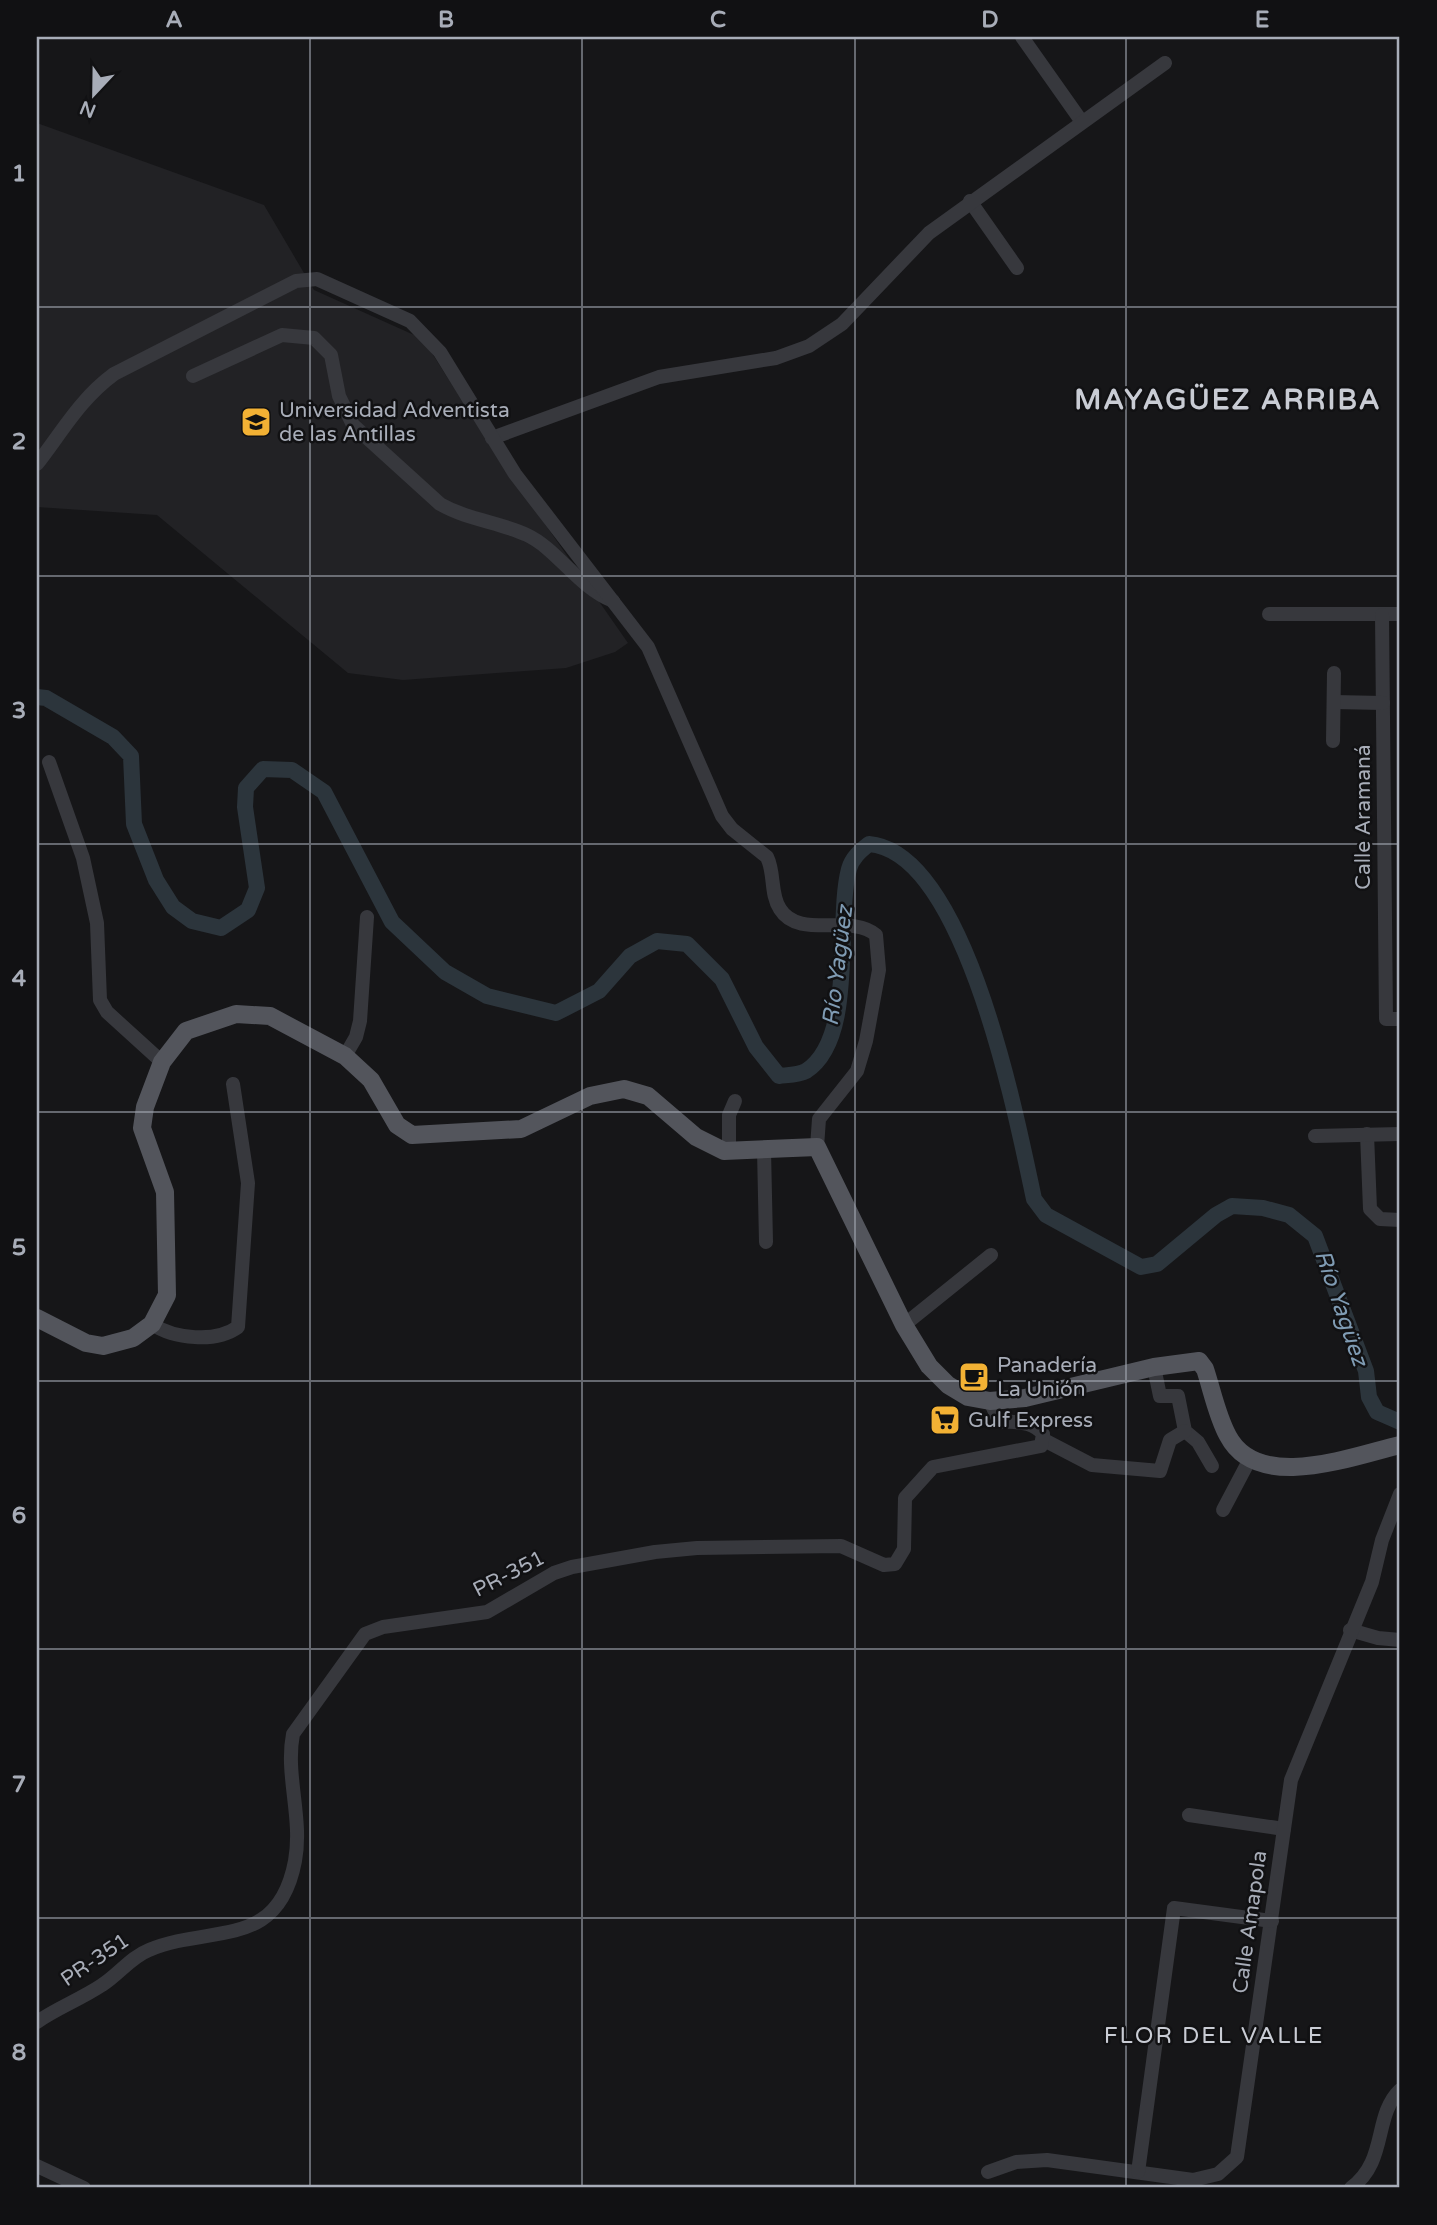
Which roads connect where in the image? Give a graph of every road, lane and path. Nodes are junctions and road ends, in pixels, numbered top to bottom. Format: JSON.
{"nodes":[{"id":1,"x":1022,"y":37,"type":"edge"},
{"id":2,"x":1166,"y":63,"type":"dead end"},
{"id":3,"x":1082,"y":122,"type":"junction"},
{"id":4,"x":970,"y":201,"type":"junction"},
{"id":5,"x":1017,"y":268,"type":"dead end"},
{"id":6,"x":193,"y":376,"type":"dead end"},
{"id":7,"x":492,"y":438,"type":"junction"},
{"id":8,"x":37,"y":464,"type":"edge"},
{"id":9,"x":615,"y":602,"type":"junction"},
{"id":10,"x":1269,"y":614,"type":"dead end"},
{"id":11,"x":1400,"y":614,"type":"edge"},
{"id":12,"x":1382,"y":615,"type":"junction"},
{"id":13,"x":1334,"y":673,"type":"dead end"},
{"id":14,"x":1334,"y":702,"type":"junction"},
{"id":15,"x":1383,"y":702,"type":"junction"},
{"id":16,"x":1333,"y":741,"type":"dead end"},
{"id":17,"x":49,"y":762,"type":"dead end"},
{"id":18,"x":367,"y":917,"type":"dead end"},
{"id":19,"x":1393,"y":1019,"type":"edge"},
{"id":20,"x":345,"y":1056,"type":"junction"},
{"id":21,"x":162,"y":1062,"type":"junction"},
{"id":22,"x":233,"y":1084,"type":"dead end"},
{"id":23,"x":736,"y":1101,"type":"dead end"},
{"id":24,"x":1367,"y":1134,"type":"junction"},
{"id":25,"x":1400,"y":1134,"type":"edge"},
{"id":26,"x":1315,"y":1136,"type":"dead end"},
{"id":27,"x":817,"y":1147,"type":"junction"},
{"id":28,"x":764,"y":1150,"type":"junction"},
{"id":29,"x":729,"y":1151,"type":"junction"},
{"id":30,"x":1400,"y":1220,"type":"edge"},
{"id":31,"x":766,"y":1242,"type":"dead end"},
{"id":32,"x":991,"y":1255,"type":"dead end"},
{"id":33,"x":37,"y":1318,"type":"edge"},
{"id":34,"x":152,"y":1324,"type":"junction"},
{"id":35,"x":904,"y":1325,"type":"junction"},
{"id":36,"x":1154,"y":1367,"type":"junction"},
{"id":37,"x":990,"y":1401,"type":"junction"},
{"id":38,"x":1185,"y":1431,"type":"junction"},
{"id":39,"x":1044,"y":1440,"type":"junction"},
{"id":40,"x":1400,"y":1445,"type":"edge"},
{"id":41,"x":1251,"y":1457,"type":"junction"},
{"id":42,"x":1212,"y":1466,"type":"dead end"},
{"id":43,"x":1400,"y":1494,"type":"edge"},
{"id":44,"x":1223,"y":1510,"type":"dead end"},
{"id":45,"x":1350,"y":1630,"type":"junction"},
{"id":46,"x":1400,"y":1640,"type":"edge"},
{"id":47,"x":1189,"y":1815,"type":"dead end"},
{"id":48,"x":1284,"y":1829,"type":"junction"},
{"id":49,"x":1272,"y":1921,"type":"junction"},
{"id":50,"x":37,"y":2022,"type":"edge"},
{"id":51,"x":1400,"y":2091,"type":"edge"},
{"id":52,"x":37,"y":2166,"type":"edge"},
{"id":53,"x":988,"y":2172,"type":"dead end"},
{"id":54,"x":1138,"y":2172,"type":"junction"},
{"id":55,"x":84,"y":2188,"type":"edge"},
{"id":56,"x":1351,"y":2188,"type":"edge"}],
"edges":[{"from":1,"to":3,"type":"street"},
{"from":2,"to":3,"type":"street"},
{"from":3,"to":4,"type":"street"},
{"from":4,"to":5,"type":"street"},
{"from":4,"to":7,"type":"street"},
{"from":6,"to":9,"type":"street"},
{"from":7,"to":8,"type":"street"},
{"from":7,"to":9,"type":"street"},
{"from":9,"to":27,"type":"street"},
{"from":10,"to":12,"type":"street"},
{"from":11,"to":12,"type":"street"},
{"from":12,"to":15,"type":"street","name":"Calle Aramaná"},
{"from":13,"to":14,"type":"street"},
{"from":14,"to":15,"type":"street"},
{"from":14,"to":16,"type":"street"},
{"from":15,"to":19,"type":"street","name":"Calle Aramaná"},
{"from":17,"to":21,"type":"street"},
{"from":18,"to":20,"type":"street"},
{"from":20,"to":21,"type":"main road"},
{"from":20,"to":29,"type":"main road"},
{"from":21,"to":34,"type":"main road"},
{"from":22,"to":34,"type":"street"},
{"from":23,"to":29,"type":"street"},
{"from":24,"to":25,"type":"street"},
{"from":24,"to":26,"type":"street"},
{"from":24,"to":30,"type":"street"},
{"from":27,"to":28,"type":"main road"},
{"from":27,"to":35,"type":"main road"},
{"from":28,"to":29,"type":"main road"},
{"from":28,"to":31,"type":"street"},
{"from":32,"to":35,"type":"street"},
{"from":33,"to":34,"type":"main road"},
{"from":35,"to":37,"type":"main road"},
{"from":36,"to":37,"type":"main road"},
{"from":36,"to":38,"type":"street"},
{"from":36,"to":41,"type":"main road"},
{"from":37,"to":39,"type":"street"},
{"from":38,"to":39,"type":"street"},
{"from":38,"to":42,"type":"street"},
{"from":39,"to":50,"type":"street","name":"PR-351","number":"PR-351"},
{"from":40,"to":41,"type":"main road"},
{"from":41,"to":44,"type":"street"},
{"from":43,"to":45,"type":"street","name":"Calle Amapola"},
{"from":45,"to":46,"type":"street"},
{"from":45,"to":48,"type":"street","name":"Calle Amapola"},
{"from":47,"to":48,"type":"street"},
{"from":48,"to":49,"type":"street","name":"Calle Amapola"},
{"from":49,"to":54,"type":"street","name":"Calle Amapola"},
{"from":49,"to":54,"type":"street"},
{"from":51,"to":56,"type":"street"},
{"from":52,"to":55,"type":"street"},
{"from":53,"to":54,"type":"street","name":"Calle Amapola"}]}
